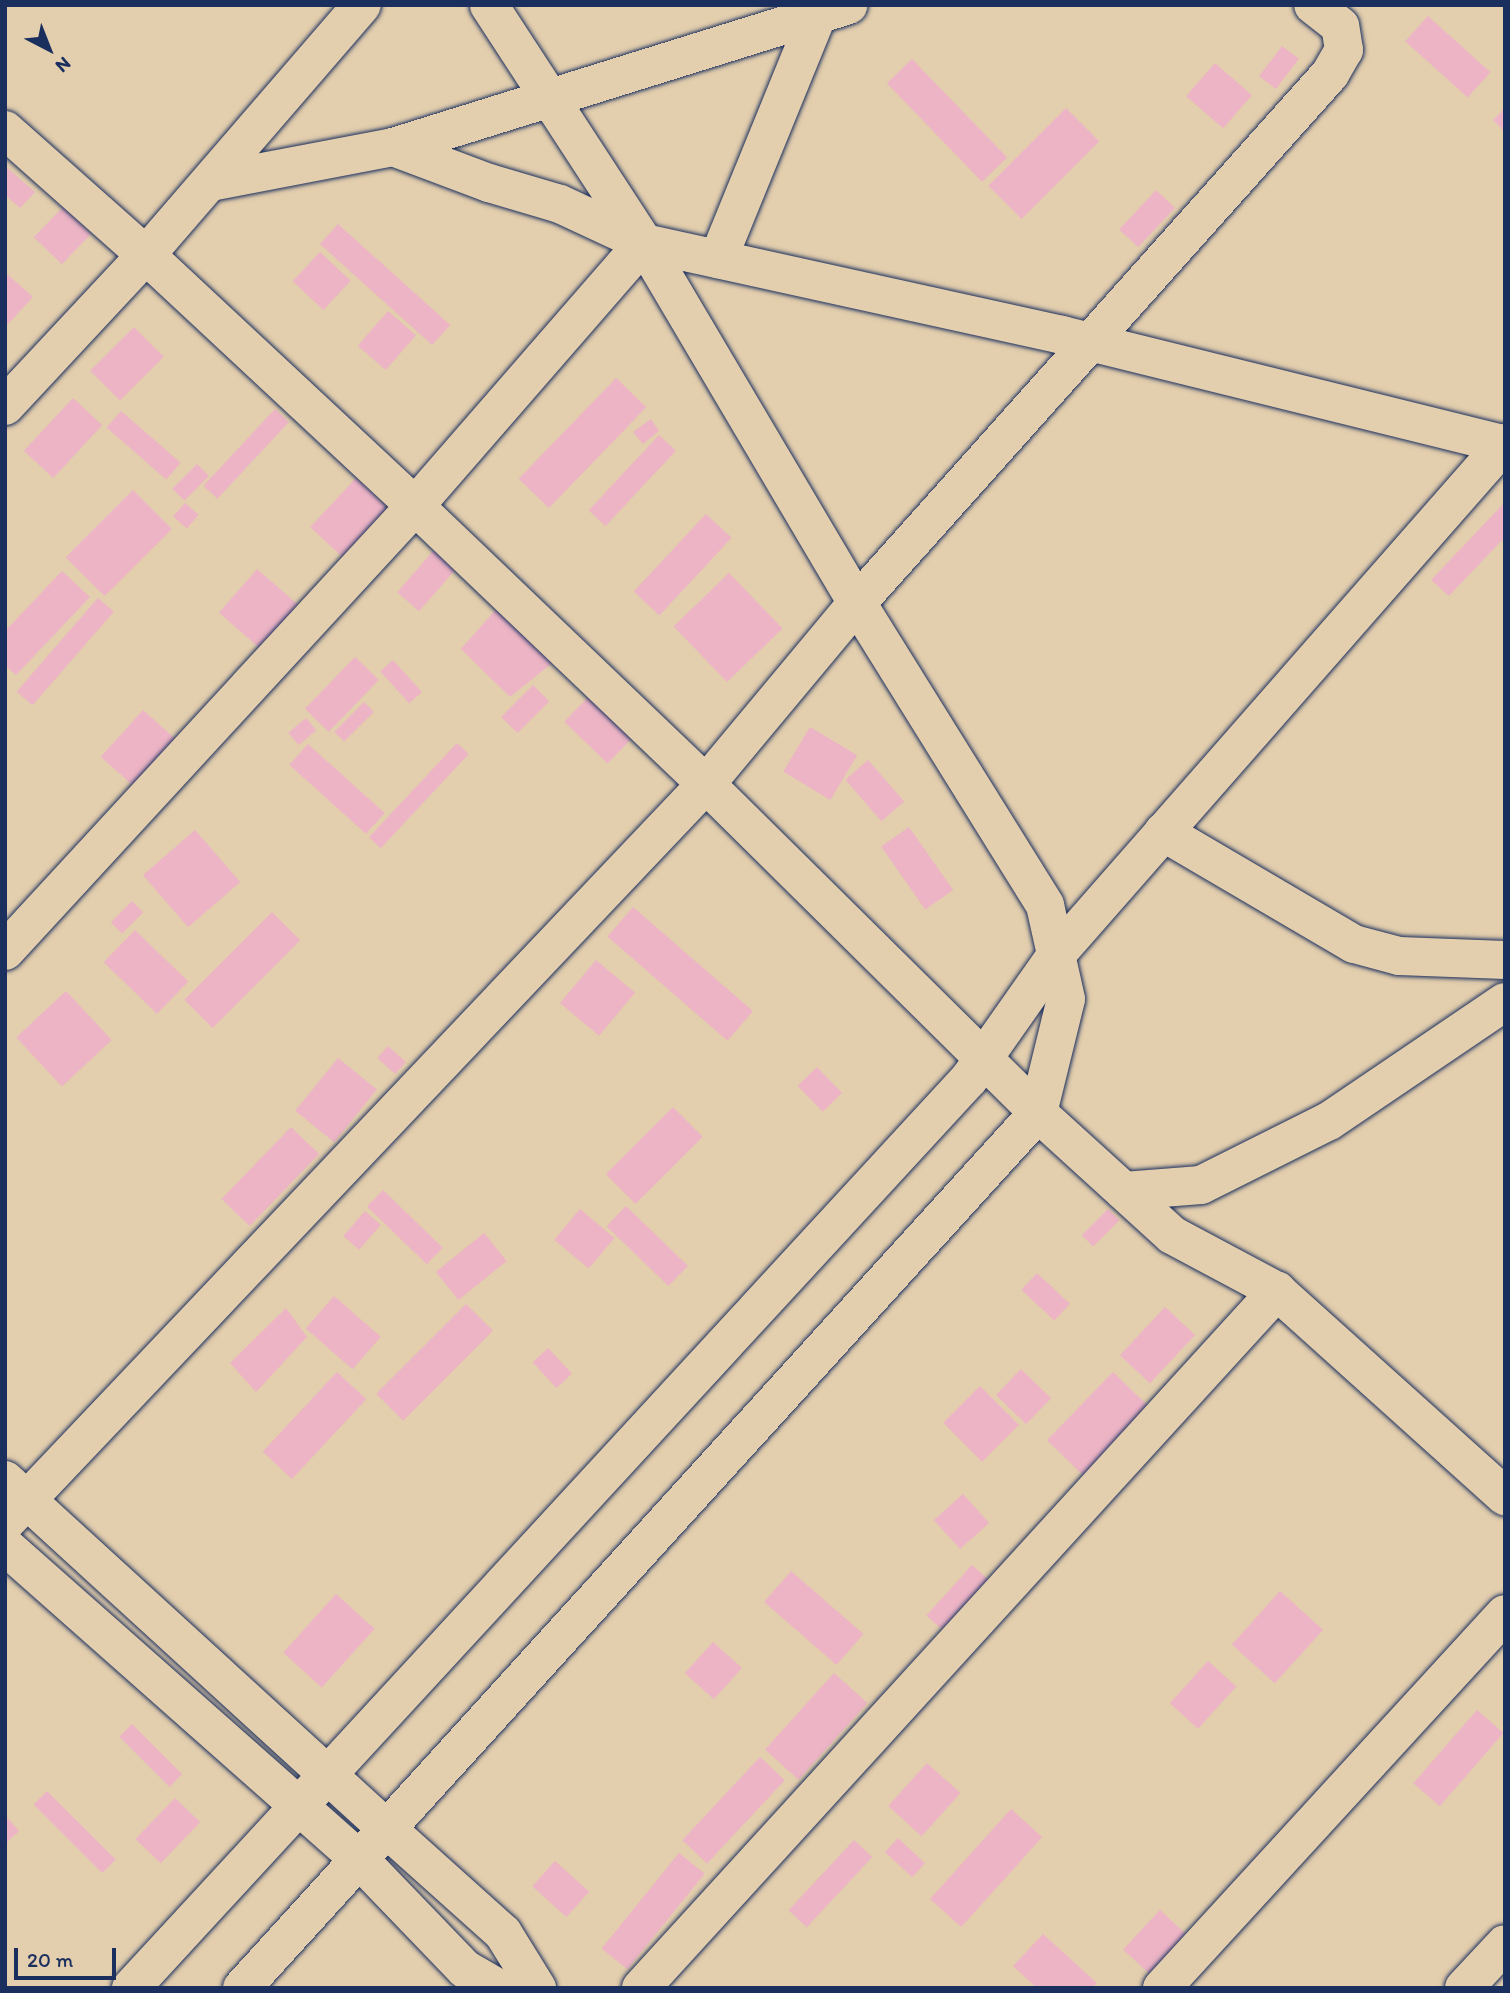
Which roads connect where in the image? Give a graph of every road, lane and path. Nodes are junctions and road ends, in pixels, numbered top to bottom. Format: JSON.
{"nodes":[{"id":1,"x":362,"y":5,"type":"edge"},
{"id":2,"x":489,"y":5,"type":"edge"},
{"id":3,"x":1313,"y":5,"type":"edge"},
{"id":4,"x":832,"y":11,"type":"edge"},
{"id":5,"x":550,"y":100,"type":"junction"},
{"id":6,"x":5,"y":130,"type":"edge"},
{"id":7,"x":393,"y":147,"type":"junction"},
{"id":8,"x":210,"y":182,"type":"junction"},
{"id":9,"x":644,"y":243,"type":"junction"},
{"id":10,"x":146,"y":255,"type":"junction"},
{"id":11,"x":718,"y":259,"type":"junction"},
{"id":12,"x":1091,"y":342,"type":"junction"},
{"id":13,"x":5,"y":406,"type":"edge"},
{"id":14,"x":1504,"y":444,"type":"edge"},
{"id":15,"x":415,"y":506,"type":"junction"},
{"id":16,"x":857,"y":603,"type":"junction"},
{"id":17,"x":706,"y":784,"type":"junction"},
{"id":18,"x":1163,"y":832,"type":"junction"},
{"id":19,"x":5,"y":951,"type":"edge"},
{"id":20,"x":1056,"y":955,"type":"junction"},
{"id":21,"x":1505,"y":960,"type":"edge"},
{"id":22,"x":1505,"y":1002,"type":"edge"},
{"id":23,"x":982,"y":1061,"type":"junction"},
{"id":24,"x":1038,"y":1113,"type":"junction"},
{"id":25,"x":1124,"y":1191,"type":"junction"},
{"id":26,"x":1277,"y":1291,"type":"junction"},
{"id":27,"x":1505,"y":1496,"type":"edge"},
{"id":28,"x":12,"y":1501,"type":"edge"},
{"id":29,"x":5,"y":1546,"type":"edge"},
{"id":30,"x":1505,"y":1614,"type":"edge"},
{"id":31,"x":326,"y":1773,"type":"junction"},
{"id":32,"x":298,"y":1803,"type":"junction"},
{"id":33,"x":387,"y":1829,"type":"junction"},
{"id":34,"x":359,"y":1859,"type":"junction"},
{"id":35,"x":1503,"y":1949,"type":"edge"},
{"id":36,"x":131,"y":1988,"type":"edge"},
{"id":37,"x":242,"y":1988,"type":"edge"},
{"id":38,"x":498,"y":1988,"type":"edge"},
{"id":39,"x":537,"y":1988,"type":"edge"},
{"id":40,"x":642,"y":1988,"type":"edge"},
{"id":41,"x":1162,"y":1988,"type":"edge"},
{"id":42,"x":1464,"y":1988,"type":"edge"}],
"edges":[{"from":1,"to":8,"type":"street"},
{"from":2,"to":5,"type":"street"},
{"from":3,"to":12,"type":"street"},
{"from":4,"to":5,"type":"street"},
{"from":4,"to":11,"type":"street"},
{"from":5,"to":7,"type":"street"},
{"from":5,"to":9,"type":"street"},
{"from":6,"to":10,"type":"street"},
{"from":7,"to":8,"type":"street"},
{"from":7,"to":9,"type":"street"},
{"from":8,"to":10,"type":"street"},
{"from":9,"to":11,"type":"street"},
{"from":9,"to":15,"type":"street"},
{"from":9,"to":16,"type":"street"},
{"from":10,"to":13,"type":"street"},
{"from":10,"to":15,"type":"street"},
{"from":11,"to":12,"type":"street"},
{"from":12,"to":14,"type":"street"},
{"from":12,"to":16,"type":"street"},
{"from":14,"to":18,"type":"street"},
{"from":15,"to":17,"type":"street"},
{"from":15,"to":19,"type":"street"},
{"from":16,"to":17,"type":"street"},
{"from":16,"to":20,"type":"street"},
{"from":17,"to":23,"type":"street"},
{"from":17,"to":28,"type":"street"},
{"from":18,"to":20,"type":"street"},
{"from":18,"to":21,"type":"street"},
{"from":20,"to":23,"type":"street"},
{"from":20,"to":24,"type":"street"},
{"from":22,"to":25,"type":"street"},
{"from":23,"to":24,"type":"street"},
{"from":23,"to":31,"type":"street"},
{"from":24,"to":25,"type":"street"},
{"from":24,"to":33,"type":"street"},
{"from":25,"to":26,"type":"street"},
{"from":26,"to":27,"type":"street"},
{"from":26,"to":40,"type":"street"},
{"from":28,"to":31,"type":"street"},
{"from":29,"to":32,"type":"street"},
{"from":30,"to":41,"type":"street"},
{"from":31,"to":32,"type":"street"},
{"from":31,"to":33,"type":"street"},
{"from":32,"to":34,"type":"street"},
{"from":32,"to":36,"type":"street"},
{"from":33,"to":34,"type":"street"},
{"from":33,"to":39,"type":"street"},
{"from":34,"to":37,"type":"street"},
{"from":34,"to":38,"type":"street"},
{"from":35,"to":42,"type":"street"}]}
